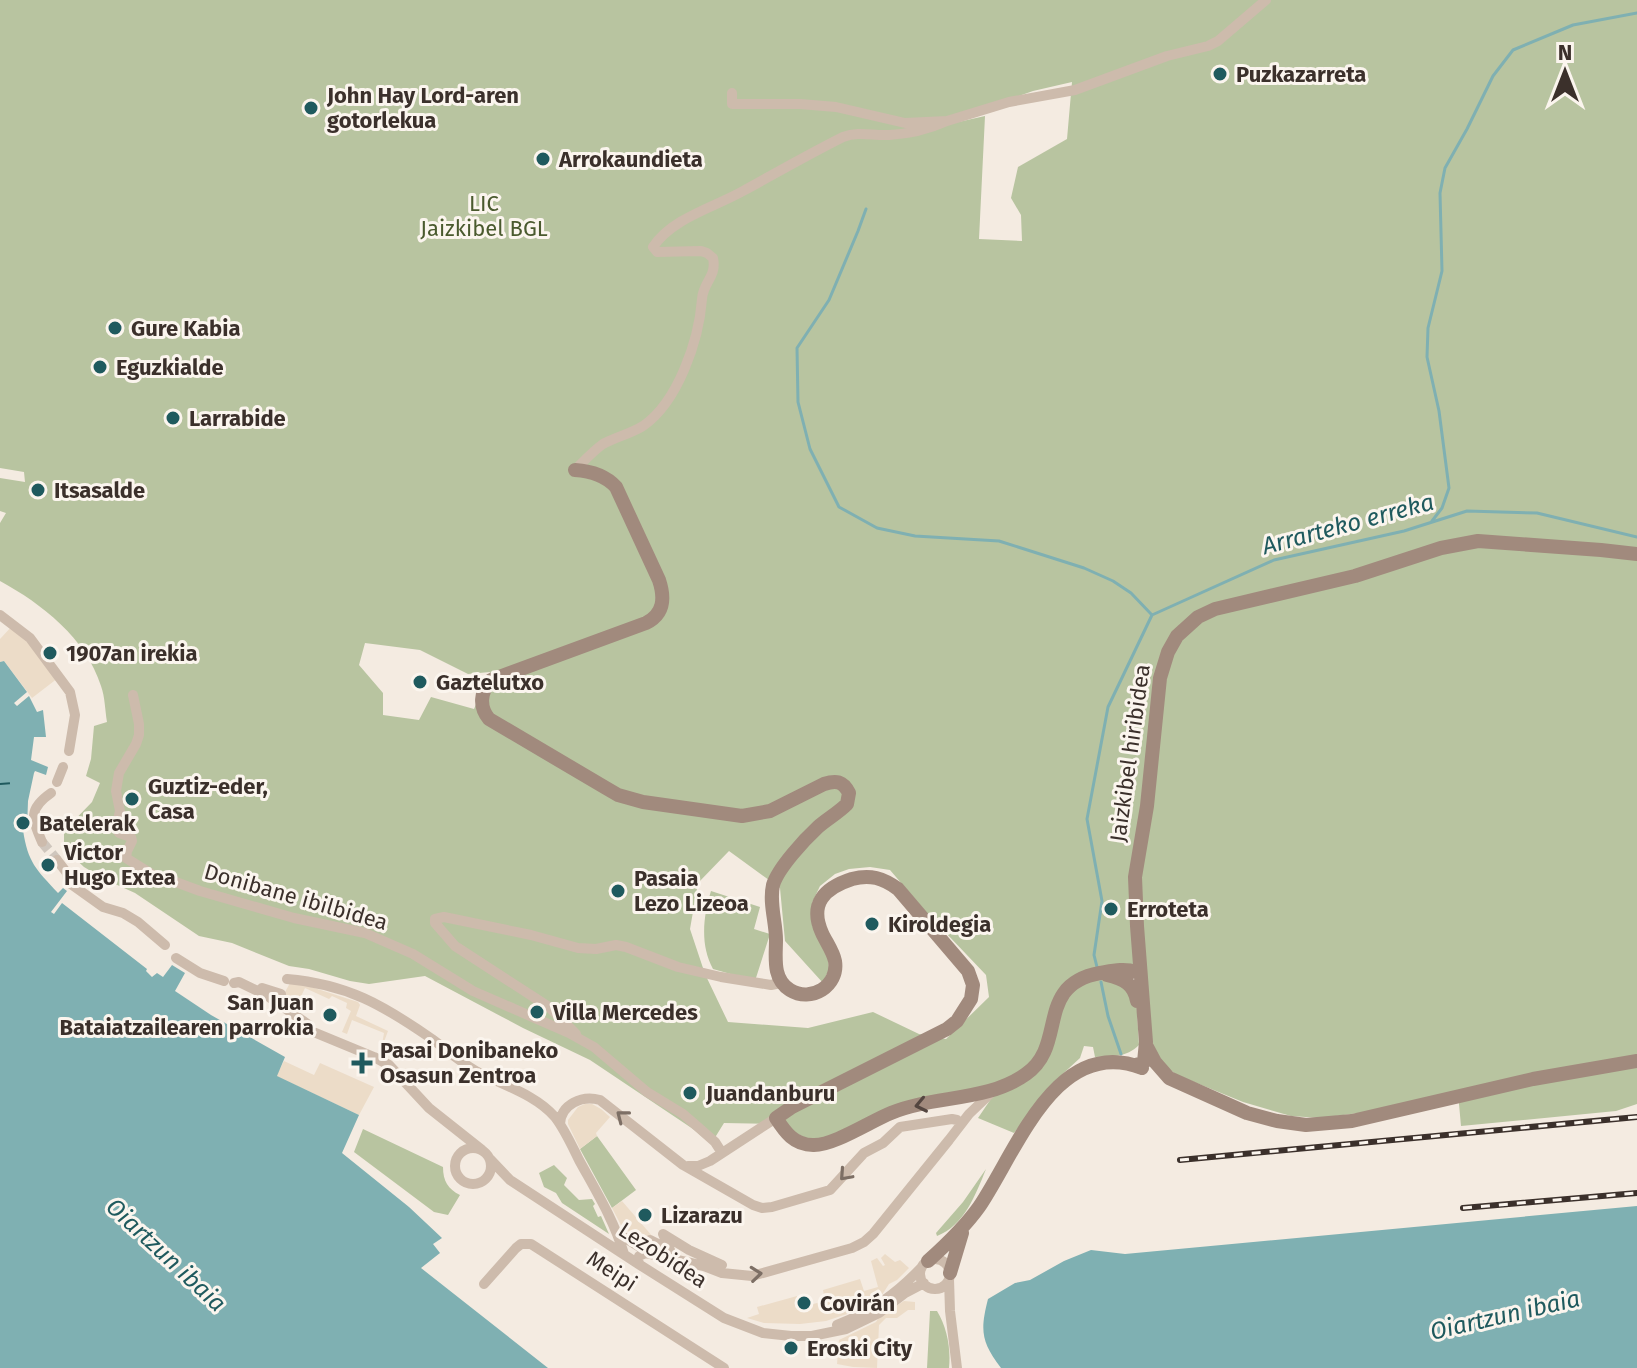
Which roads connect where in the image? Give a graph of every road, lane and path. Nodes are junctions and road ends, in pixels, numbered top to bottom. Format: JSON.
{"nodes":[{"id":1,"x":1266,"y":0,"type":"edge"},
{"id":2,"x":732,"y":93,"type":"dead end"},
{"id":3,"x":947,"y":121,"type":"junction"},
{"id":4,"x":575,"y":470,"type":"joint"},
{"id":5,"x":1637,"y":554,"type":"edge"},
{"id":6,"x":0,"y":615,"type":"edge"},
{"id":7,"x":133,"y":695,"type":"dead end"},
{"id":8,"x":69,"y":751,"type":"dead end"},
{"id":9,"x":63,"y":767,"type":"dead end"},
{"id":10,"x":42,"y":842,"type":"tunnel mouth"},
{"id":11,"x":57,"y":860,"type":"tunnel mouth"},
{"id":12,"x":165,"y":945,"type":"dead end"},
{"id":13,"x":176,"y":958,"type":"dead end"},
{"id":14,"x":1137,"y":964,"type":"junction"},
{"id":15,"x":1117,"y":974,"type":"junction"},
{"id":16,"x":287,"y":979,"type":"dead end"},
{"id":17,"x":781,"y":983,"type":"junction"},
{"id":18,"x":256,"y":989,"type":"junction"},
{"id":19,"x":281,"y":994,"type":"dead end"},
{"id":20,"x":1140,"y":999,"type":"junction"},
{"id":21,"x":580,"y":1038,"type":"junction"},
{"id":22,"x":1146,"y":1042,"type":"junction"},
{"id":23,"x":1637,"y":1061,"type":"edge"},
{"id":24,"x":1135,"y":1065,"type":"junction"},
{"id":25,"x":1169,"y":1078,"type":"junction"},
{"id":26,"x":997,"y":1089,"type":"junction"},
{"id":27,"x":776,"y":1118,"type":"junction"},
{"id":28,"x":560,"y":1124,"type":"junction"},
{"id":29,"x":959,"y":1124,"type":"junction"},
{"id":30,"x":482,"y":1150,"type":"junction"},
{"id":31,"x":722,"y":1153,"type":"junction"},
{"id":32,"x":490,"y":1159,"type":"junction"},
{"id":33,"x":683,"y":1165,"type":"junction"},
{"id":34,"x":486,"y":1179,"type":"junction"},
{"id":35,"x":510,"y":1180,"type":"junction"},
{"id":36,"x":964,"y":1229,"type":"junction"},
{"id":37,"x":617,"y":1233,"type":"junction"},
{"id":38,"x":650,"y":1240,"type":"dead end"},
{"id":39,"x":607,"y":1243,"type":"junction"},
{"id":40,"x":624,"y":1254,"type":"junction"},
{"id":41,"x":672,"y":1254,"type":"junction"},
{"id":42,"x":653,"y":1255,"type":"junction"},
{"id":43,"x":925,"y":1264,"type":"junction"},
{"id":44,"x":640,"y":1265,"type":"junction"},
{"id":45,"x":722,"y":1265,"type":"dead end"},
{"id":46,"x":950,"y":1276,"type":"junction"},
{"id":47,"x":484,"y":1284,"type":"dead end"},
{"id":48,"x":929,"y":1286,"type":"junction"},
{"id":49,"x":951,"y":1321,"type":"junction"},
{"id":50,"x":805,"y":1336,"type":"junction"},
{"id":51,"x":724,"y":1368,"type":"edge"},
{"id":52,"x":957,"y":1368,"type":"edge"}],
"edges":[{"from":1,"to":3,"type":"street"},
{"from":2,"to":3,"type":"street"},
{"from":3,"to":4,"type":"street"},
{"from":4,"to":17,"type":"street"},
{"from":5,"to":14,"type":"street","name":"Jaizkibel hiribidea"},
{"from":6,"to":8,"type":"street"},
{"from":7,"to":21,"type":"street","name":"Donibane ibilbidea"},
{"from":9,"to":10,"type":"street"},
{"from":11,"to":12,"type":"street"},
{"from":13,"to":18,"type":"street"},
{"from":14,"to":15,"type":"street"},
{"from":14,"to":20,"type":"street","name":"Jaizkibel hiribidea"},
{"from":15,"to":20,"type":"street"},
{"from":15,"to":26,"type":"street"},
{"from":16,"to":28,"type":"street"},
{"from":17,"to":21,"type":"street"},
{"from":17,"to":27,"type":"street"},
{"from":18,"to":19,"type":"street"},
{"from":18,"to":30,"type":"street"},
{"from":20,"to":22,"type":"street"},
{"from":20,"to":24,"type":"street"},
{"from":21,"to":31,"type":"street","name":"Donibane ibilbidea"},
{"from":22,"to":24,"type":"street"},
{"from":22,"to":25,"type":"street"},
{"from":23,"to":25,"type":"street"},
{"from":24,"to":25,"type":"street"},
{"from":24,"to":36,"type":"street"},
{"from":26,"to":27,"type":"street","one_way":true},
{"from":26,"to":29,"type":"street"},
{"from":27,"to":31,"type":"street"},
{"from":33,"to":28,"type":"street","one_way":true},
{"from":28,"to":37,"type":"street"},
{"from":29,"to":33,"type":"street","one_way":true},
{"from":41,"to":29,"type":"street","one_way":true},
{"from":30,"to":32,"type":"street"},
{"from":30,"to":34,"type":"street"},
{"from":31,"to":33,"type":"street"},
{"from":32,"to":34,"type":"street"},
{"from":32,"to":35,"type":"street","name":"Lezobidea"},
{"from":34,"to":35,"type":"street"},
{"from":35,"to":39,"type":"street","name":"Lezobidea"},
{"from":36,"to":43,"type":"street"},
{"from":36,"to":46,"type":"street"},
{"from":37,"to":39,"type":"street"},
{"from":37,"to":40,"type":"street"},
{"from":37,"to":42,"type":"street"},
{"from":38,"to":41,"type":"street"},
{"from":39,"to":40,"type":"street","name":"Lezobidea"},
{"from":40,"to":44,"type":"street","name":"Lezobidea"},
{"from":41,"to":42,"type":"street"},
{"from":41,"to":45,"type":"street"},
{"from":42,"to":44,"type":"street"},
{"from":43,"to":46,"type":"street"},
{"from":43,"to":48,"type":"street"},
{"from":43,"to":50,"type":"street","name":"Lezobidea"},
{"from":44,"to":50,"type":"street","name":"Lezobidea"},
{"from":46,"to":48,"type":"street"},
{"from":46,"to":49,"type":"street"},
{"from":47,"to":51,"type":"street","name":"Meipi"},
{"from":48,"to":49,"type":"street"},
{"from":48,"to":50,"type":"street","name":"Lezobidea"},
{"from":49,"to":52,"type":"street"}]}
